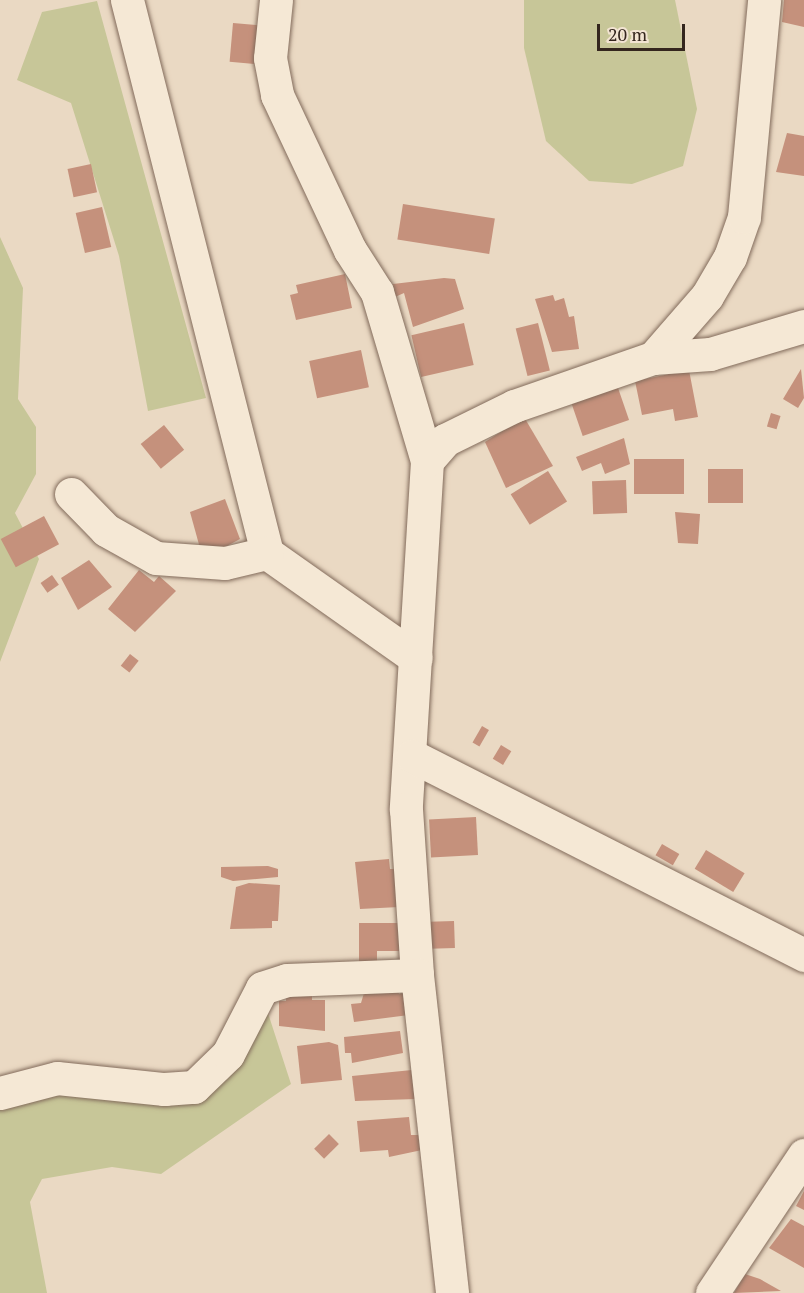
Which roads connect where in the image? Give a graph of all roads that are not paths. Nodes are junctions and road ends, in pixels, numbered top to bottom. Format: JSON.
{"nodes":[{"id":1,"x":127,"y":0,"type":"edge"},
{"id":2,"x":276,"y":0,"type":"edge"},
{"id":3,"x":764,"y":0,"type":"edge"},
{"id":4,"x":804,"y":326,"type":"edge"},
{"id":5,"x":653,"y":358,"type":"junction"},
{"id":6,"x":427,"y":461,"type":"junction"},
{"id":7,"x":71,"y":494,"type":"dead end"},
{"id":8,"x":267,"y":553,"type":"junction"},
{"id":9,"x":416,"y":658,"type":"junction"},
{"id":10,"x":412,"y":756,"type":"junction"},
{"id":11,"x":804,"y":955,"type":"edge"},
{"id":12,"x":417,"y":975,"type":"junction"},
{"id":13,"x":0,"y":1093,"type":"edge"},
{"id":14,"x":804,"y":1155,"type":"edge"},
{"id":15,"x":452,"y":1293,"type":"edge"},
{"id":16,"x":712,"y":1293,"type":"edge"}],
"edges":[{"from":1,"to":8,"type":"street"},
{"from":2,"to":6,"type":"street"},
{"from":3,"to":5,"type":"street"},
{"from":4,"to":5,"type":"street"},
{"from":5,"to":6,"type":"street"},
{"from":6,"to":9,"type":"street"},
{"from":7,"to":8,"type":"street"},
{"from":8,"to":9,"type":"street"},
{"from":9,"to":10,"type":"street"},
{"from":10,"to":11,"type":"street"},
{"from":10,"to":12,"type":"street"},
{"from":12,"to":13,"type":"street"},
{"from":12,"to":15,"type":"street"},
{"from":14,"to":16,"type":"street"}]}
